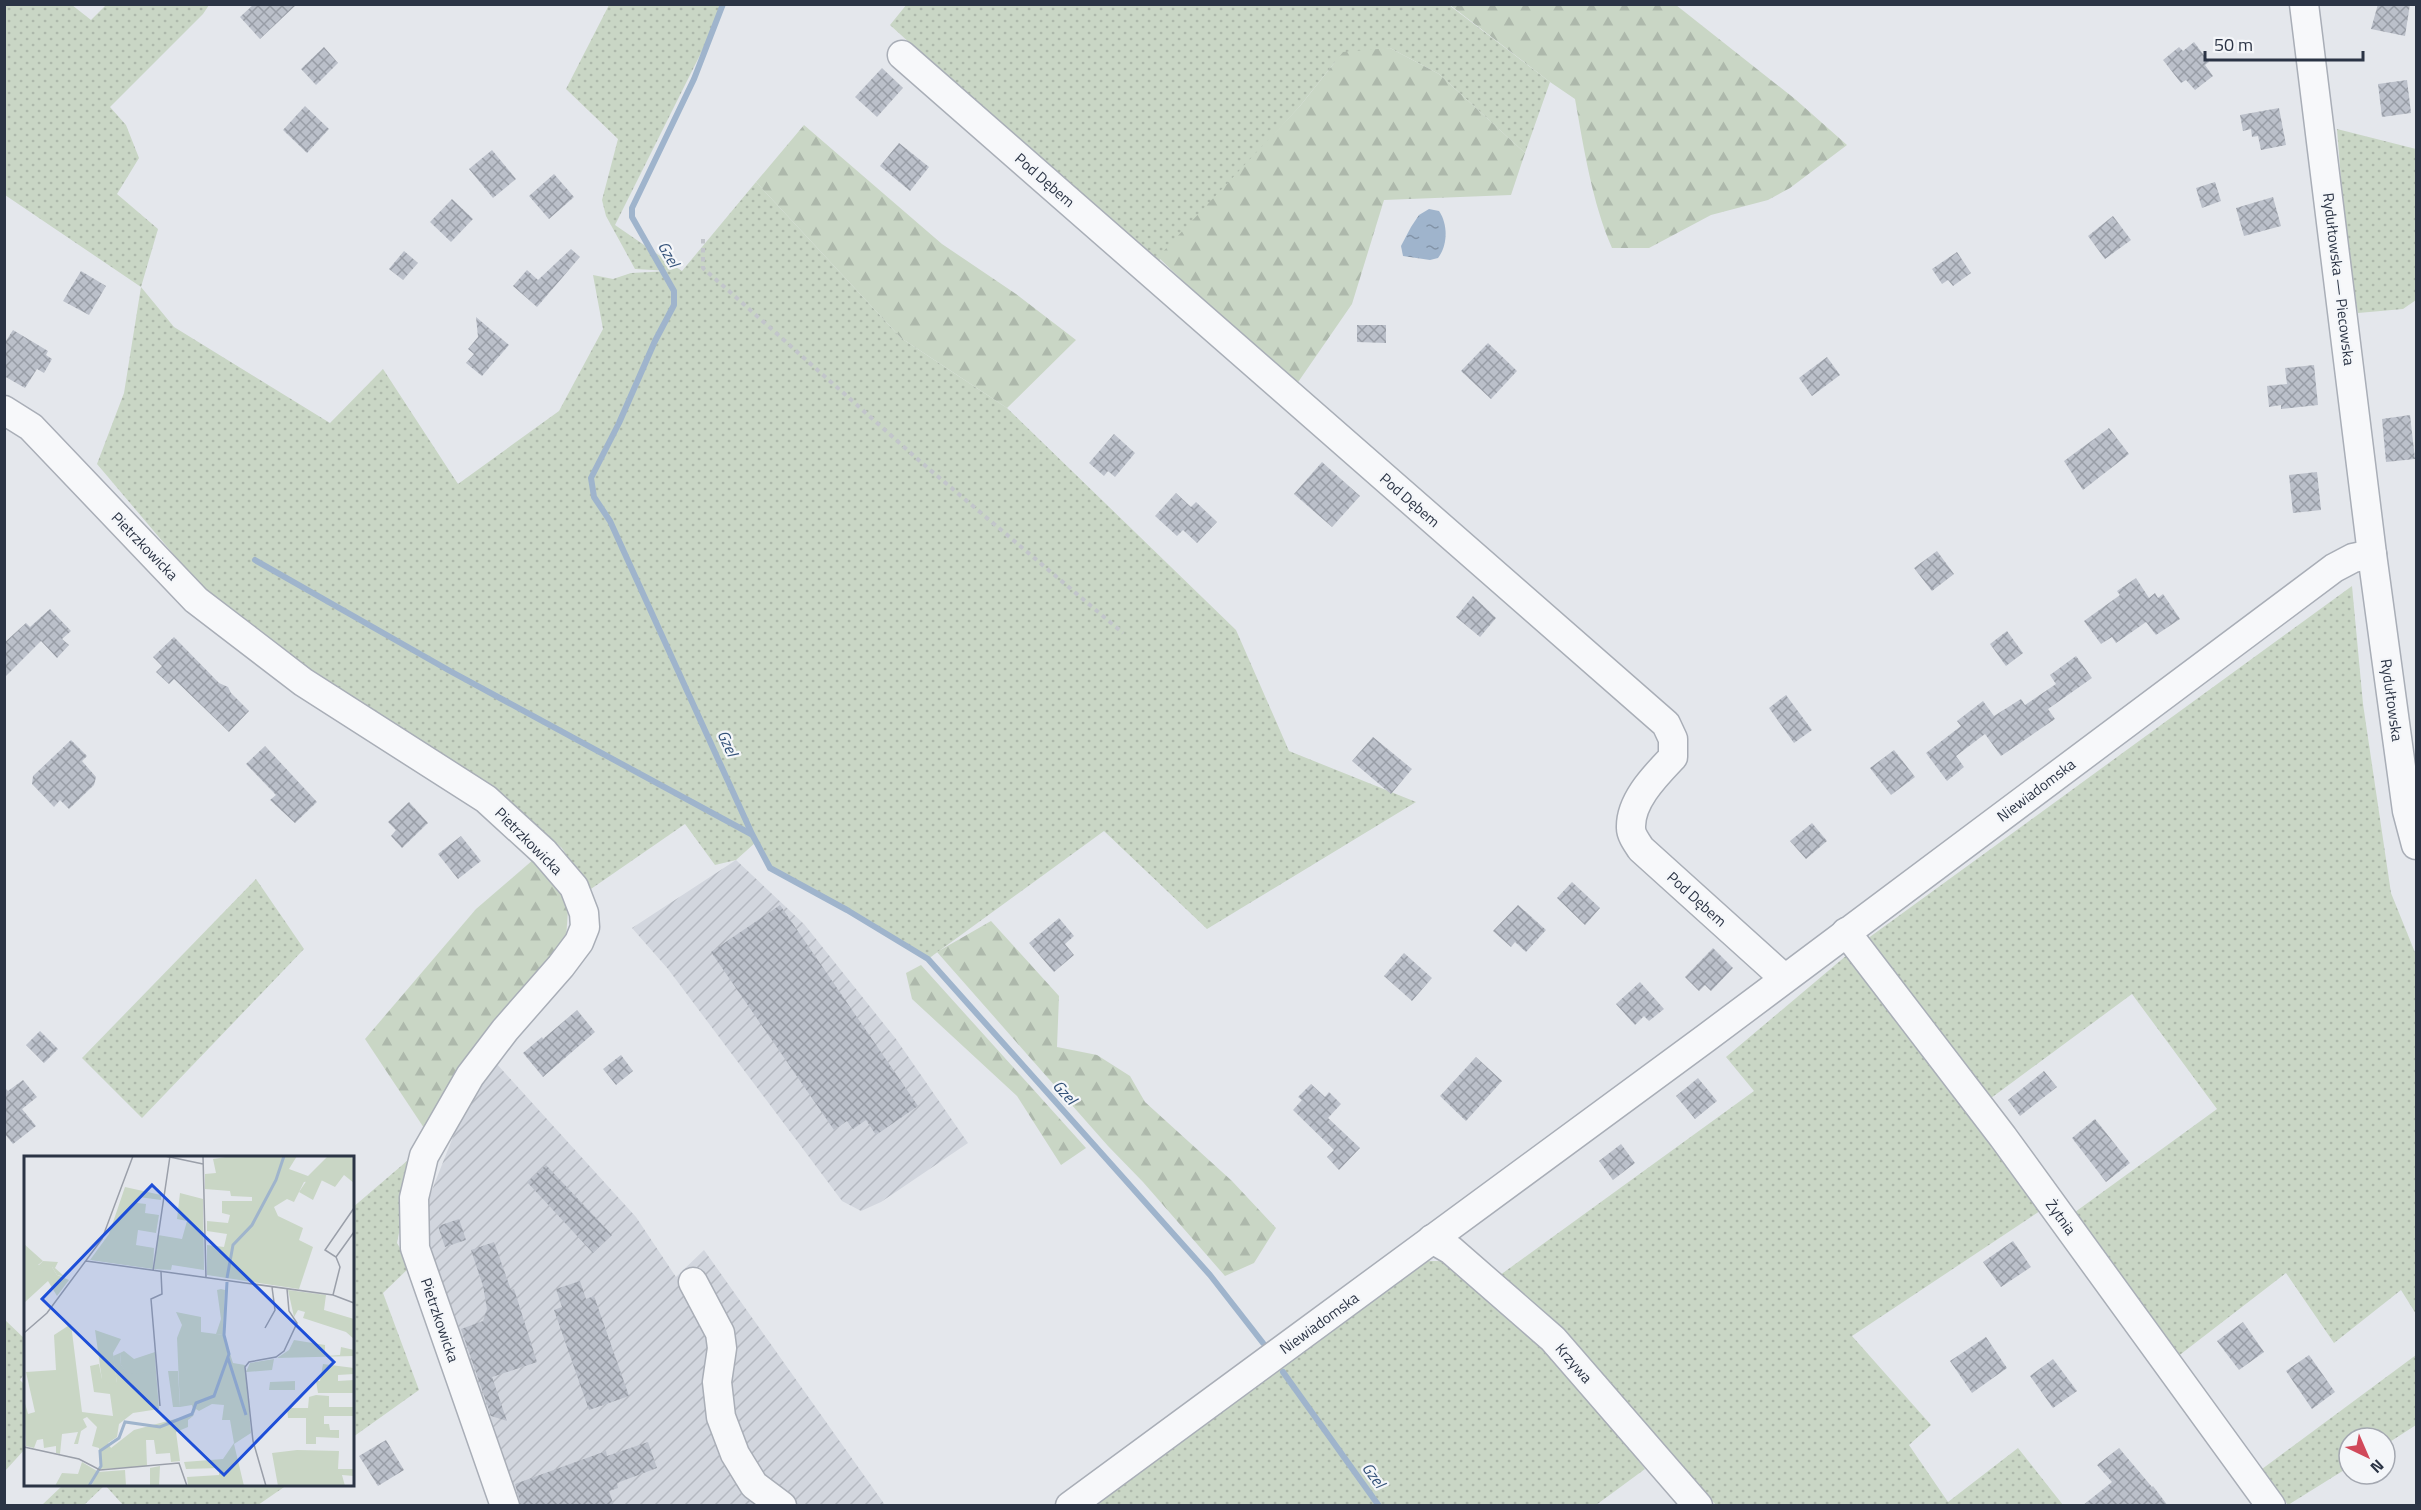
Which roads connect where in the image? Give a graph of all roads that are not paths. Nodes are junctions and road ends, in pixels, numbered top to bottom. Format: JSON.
{"nodes":[{"id":1,"x":2304,"y":4,"type":"edge"},
{"id":2,"x":902,"y":55,"type":"dead end"},
{"id":3,"x":4,"y":410,"type":"edge"},
{"id":4,"x":2372,"y":554,"type":"junction"},
{"id":5,"x":2416,"y":845,"type":"edge"},
{"id":6,"x":1846,"y":932,"type":"junction"},
{"id":7,"x":1784,"y":978,"type":"junction"},
{"id":8,"x":1432,"y":1239,"type":"junction"},
{"id":9,"x":693,"y":1282,"type":"dead end"},
{"id":10,"x":505,"y":1506,"type":"edge"},
{"id":11,"x":782,"y":1506,"type":"edge"},
{"id":12,"x":1070,"y":1506,"type":"edge"},
{"id":13,"x":1698,"y":1506,"type":"edge"},
{"id":14,"x":2271,"y":1506,"type":"edge"}],
"edges":[{"from":1,"to":4,"type":"street","name":"Rydułtowska — Piecowska"},
{"from":2,"to":7,"type":"street","name":"Pod Dębem"},
{"from":3,"to":10,"type":"street","name":"Pietrzkowicka"},
{"from":4,"to":5,"type":"street","name":"Rydułtowska"},
{"from":4,"to":6,"type":"street","name":"Niewiadomska"},
{"from":6,"to":7,"type":"street","name":"Niewiadomska"},
{"from":6,"to":14,"type":"street","name":"Żytnia"},
{"from":7,"to":8,"type":"street","name":"Niewiadomska"},
{"from":8,"to":12,"type":"street","name":"Niewiadomska"},
{"from":8,"to":13,"type":"street","name":"Krzywa"},
{"from":9,"to":11,"type":"street"}]}
